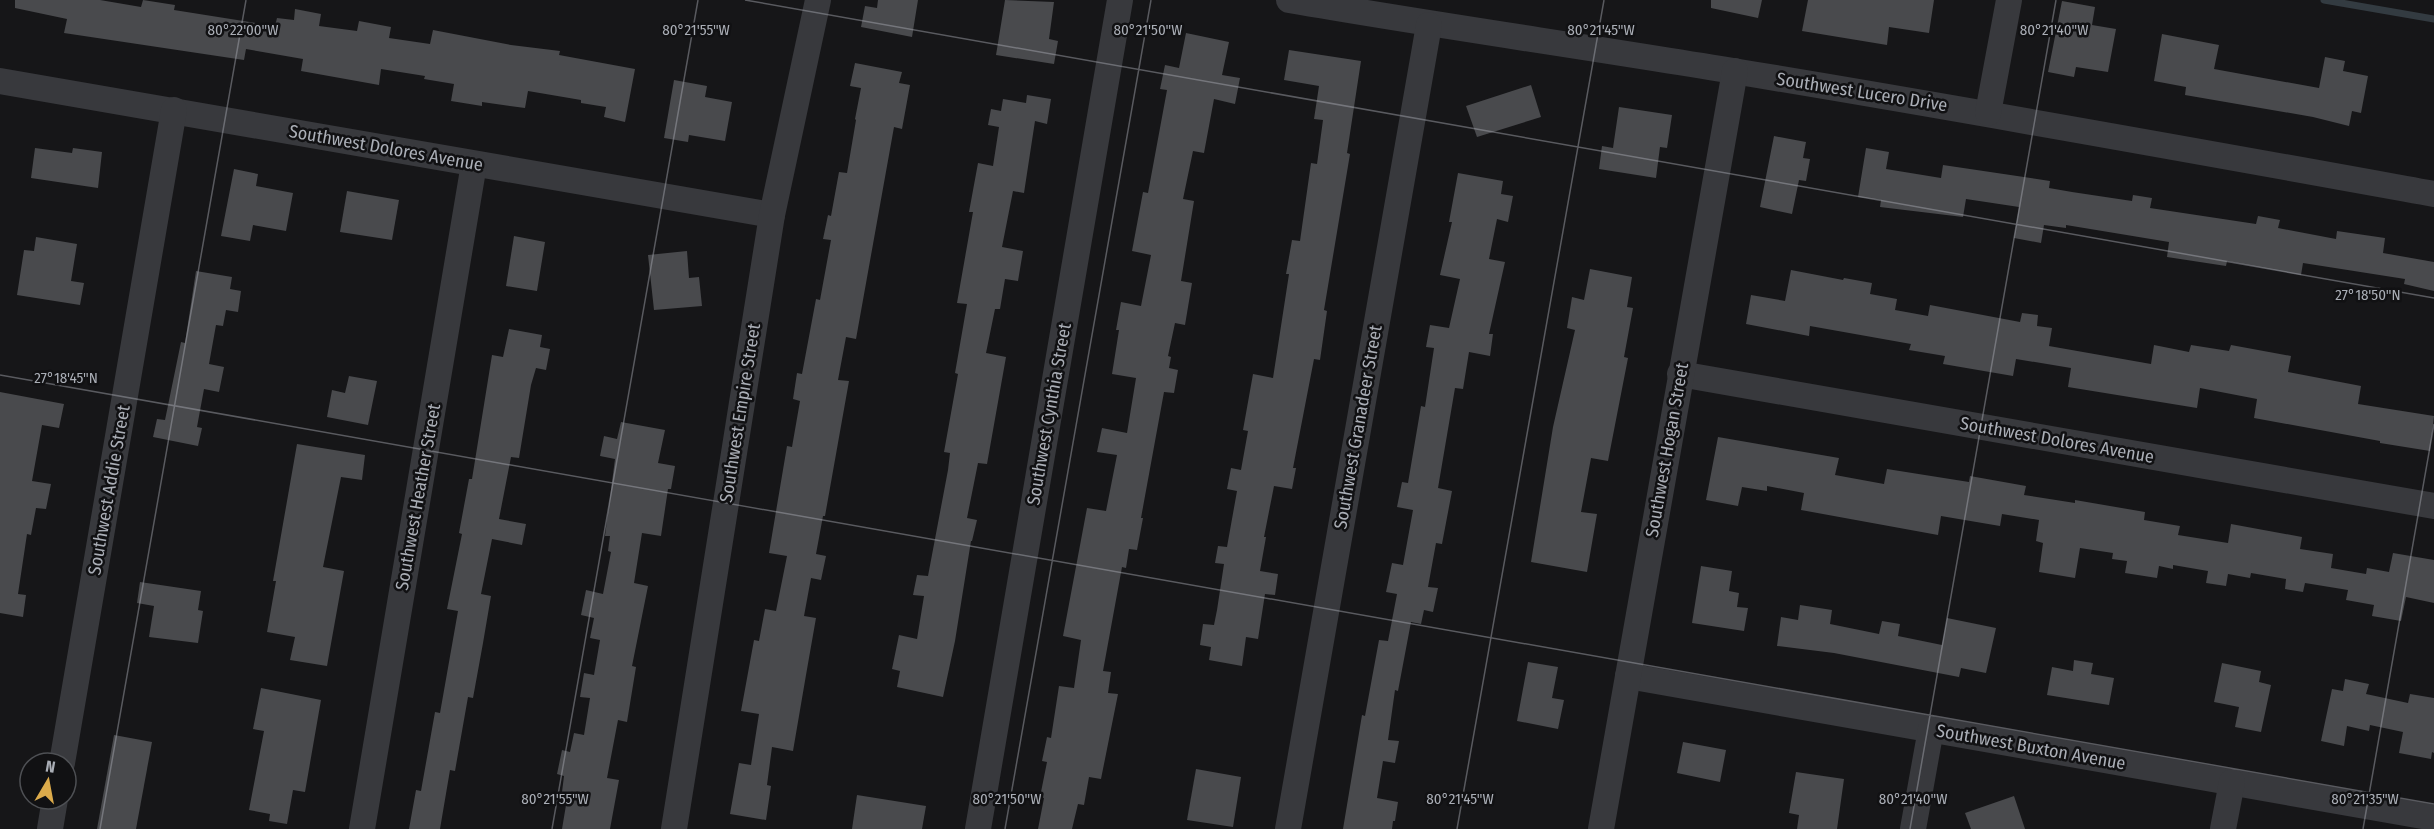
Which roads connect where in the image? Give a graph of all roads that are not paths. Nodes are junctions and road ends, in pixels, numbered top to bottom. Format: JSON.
{"nodes":[{"id":1,"x":818,"y":0,"type":"edge"},
{"id":2,"x":1120,"y":0,"type":"edge"},
{"id":3,"x":1289,"y":0,"type":"edge"},
{"id":4,"x":2009,"y":0,"type":"edge"},
{"id":5,"x":1428,"y":25,"type":"junction"},
{"id":6,"x":1735,"y":71,"type":"junction"},
{"id":7,"x":0,"y":81,"type":"edge"},
{"id":8,"x":174,"y":110,"type":"junction"},
{"id":9,"x":1988,"y":113,"type":"junction"},
{"id":10,"x":474,"y":164,"type":"junction"},
{"id":11,"x":2434,"y":194,"type":"edge"},
{"id":12,"x":772,"y":215,"type":"junction"},
{"id":13,"x":1680,"y":374,"type":"junction"},
{"id":14,"x":2434,"y":506,"type":"edge"},
{"id":15,"x":1628,"y":676,"type":"junction"},
{"id":16,"x":1931,"y":729,"type":"junction"},
{"id":17,"x":64,"y":751,"type":"edge"},
{"id":18,"x":2232,"y":782,"type":"junction"},
{"id":19,"x":53,"y":811,"type":"edge"},
{"id":20,"x":2434,"y":818,"type":"edge"},
{"id":21,"x":50,"y":829,"type":"edge"},
{"id":22,"x":362,"y":829,"type":"edge"},
{"id":23,"x":674,"y":829,"type":"edge"},
{"id":24,"x":978,"y":829,"type":"edge"},
{"id":25,"x":1288,"y":829,"type":"edge"},
{"id":26,"x":1600,"y":829,"type":"edge"},
{"id":27,"x":1913,"y":829,"type":"edge"},
{"id":28,"x":2223,"y":829,"type":"edge"}],
"edges":[{"from":1,"to":12,"type":"street","name":"Southwest Empire Street"},
{"from":2,"to":24,"type":"street","name":"Southwest Cynthia Street"},
{"from":3,"to":5,"type":"street","name":"Southwest Lucero Drive"},
{"from":4,"to":9,"type":"street"},
{"from":5,"to":6,"type":"street","name":"Southwest Lucero Drive"},
{"from":5,"to":25,"type":"street","name":"Southwest Granadeer Street"},
{"from":6,"to":9,"type":"street","name":"Southwest Lucero Drive"},
{"from":6,"to":13,"type":"street","name":"Southwest Hogan Street"},
{"from":7,"to":8,"type":"street","name":"Southwest Dolores Avenue"},
{"from":8,"to":10,"type":"street","name":"Southwest Dolores Avenue"},
{"from":8,"to":17,"type":"street","name":"Southwest Addie Street"},
{"from":9,"to":11,"type":"street","name":"Southwest Lucero Drive"},
{"from":10,"to":12,"type":"street","name":"Southwest Dolores Avenue"},
{"from":10,"to":22,"type":"street","name":"Southwest Heather Street"},
{"from":12,"to":23,"type":"street","name":"Southwest Empire Street"},
{"from":13,"to":14,"type":"street","name":"Southwest Dolores Avenue"},
{"from":13,"to":15,"type":"street","name":"Southwest Hogan Street"},
{"from":15,"to":16,"type":"street","name":"Southwest Buxton Avenue"},
{"from":15,"to":26,"type":"street","name":"Southwest Hogan Street"},
{"from":16,"to":18,"type":"street","name":"Southwest Buxton Avenue"},
{"from":16,"to":27,"type":"street"},
{"from":18,"to":20,"type":"street","name":"Southwest Buxton Avenue"},
{"from":18,"to":28,"type":"street"},
{"from":19,"to":21,"type":"street"}]}
